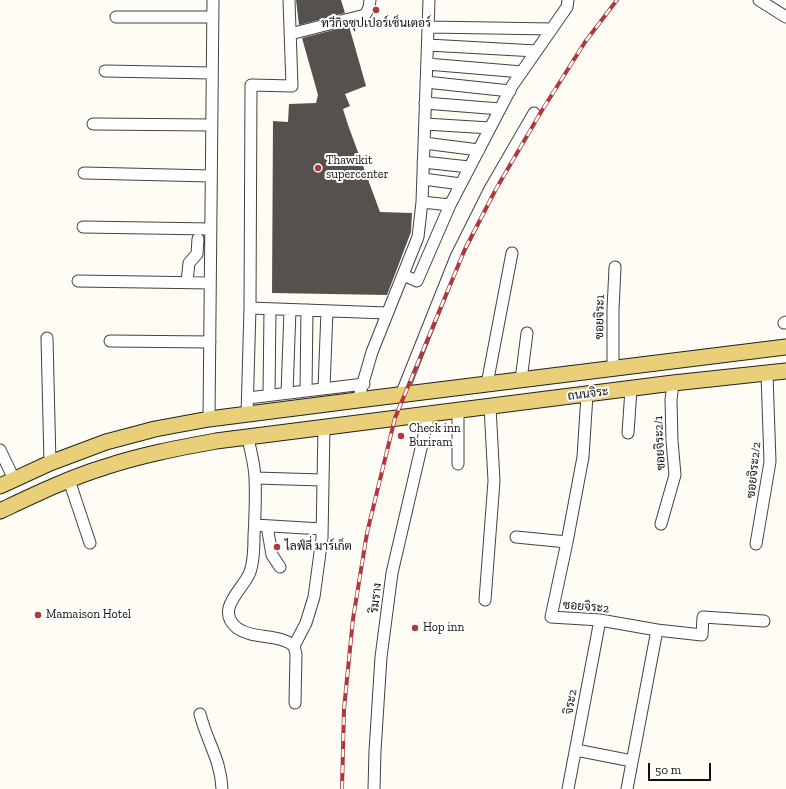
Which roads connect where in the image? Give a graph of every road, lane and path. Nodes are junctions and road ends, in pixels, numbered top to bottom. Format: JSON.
{"nodes":[{"id":1,"x":213,"y":0,"type":"edge"},
{"id":2,"x":289,"y":0,"type":"edge"},
{"id":3,"x":370,"y":0,"type":"edge"},
{"id":4,"x":429,"y":0,"type":"edge"},
{"id":5,"x":568,"y":0,"type":"edge"},
{"id":6,"x":760,"y":0,"type":"edge"},
{"id":7,"x":116,"y":17,"type":"dead end"},
{"id":8,"x":213,"y":17,"type":"junction"},
{"id":9,"x":786,"y":17,"type":"edge"},
{"id":10,"x":429,"y":26,"type":"junction"},
{"id":11,"x":552,"y":29,"type":"junction"},
{"id":12,"x":290,"y":34,"type":"junction"},
{"id":13,"x":428,"y":45,"type":"junction"},
{"id":14,"x":536,"y":51,"type":"junction"},
{"id":15,"x":427,"y":64,"type":"junction"},
{"id":16,"x":105,"y":71,"type":"dead end"},
{"id":17,"x":522,"y":72,"type":"junction"},
{"id":18,"x":212,"y":73,"type":"junction"},
{"id":19,"x":426,"y":82,"type":"junction"},
{"id":20,"x":510,"y":91,"type":"junction"},
{"id":21,"x":426,"y":103,"type":"junction"},
{"id":22,"x":500,"y":109,"type":"junction"},
{"id":23,"x":534,"y":113,"type":"dead end"},
{"id":24,"x":93,"y":124,"type":"dead end"},
{"id":25,"x":424,"y":124,"type":"junction"},
{"id":26,"x":212,"y":125,"type":"junction"},
{"id":27,"x":490,"y":128,"type":"junction"},
{"id":28,"x":424,"y":143,"type":"junction"},
{"id":29,"x":479,"y":150,"type":"junction"},
{"id":30,"x":423,"y":162,"type":"junction"},
{"id":31,"x":470,"y":167,"type":"junction"},
{"id":32,"x":84,"y":173,"type":"dead end"},
{"id":33,"x":211,"y":176,"type":"junction"},
{"id":34,"x":423,"y":178,"type":"junction"},
{"id":35,"x":461,"y":184,"type":"junction"},
{"id":36,"x":422,"y":202,"type":"junction"},
{"id":37,"x":450,"y":205,"type":"junction"},
{"id":38,"x":83,"y":227,"type":"dead end"},
{"id":39,"x":211,"y":229,"type":"junction"},
{"id":40,"x":198,"y":240,"type":"dead end"},
{"id":41,"x":512,"y":253,"type":"dead end"},
{"id":42,"x":615,"y":267,"type":"dead end"},
{"id":43,"x":402,"y":275,"type":"junction"},
{"id":44,"x":78,"y":281,"type":"dead end"},
{"id":45,"x":187,"y":282,"type":"junction"},
{"id":46,"x":210,"y":282,"type":"junction"},
{"id":47,"x":250,"y":308,"type":"junction"},
{"id":48,"x":270,"y":309,"type":"junction"},
{"id":49,"x":290,"y":310,"type":"junction"},
{"id":50,"x":307,"y":310,"type":"junction"},
{"id":51,"x":327,"y":311,"type":"junction"},
{"id":52,"x":387,"y":313,"type":"junction"},
{"id":53,"x":527,"y":333,"type":"dead end"},
{"id":54,"x":47,"y":338,"type":"dead end"},
{"id":55,"x":110,"y":341,"type":"dead end"},
{"id":56,"x":210,"y":342,"type":"junction"},
{"id":57,"x":786,"y":346,"type":"edge"},
{"id":58,"x":613,"y":368,"type":"junction"},
{"id":59,"x":786,"y":371,"type":"edge"},
{"id":60,"x":767,"y":374,"type":"junction"},
{"id":61,"x":522,"y":380,"type":"junction"},
{"id":62,"x":673,"y":383,"type":"junction"},
{"id":63,"x":364,"y":384,"type":"junction"},
{"id":64,"x":488,"y":384,"type":"junction"},
{"id":65,"x":324,"y":388,"type":"junction"},
{"id":66,"x":631,"y":389,"type":"junction"},
{"id":67,"x":306,"y":391,"type":"junction"},
{"id":68,"x":287,"y":393,"type":"junction"},
{"id":69,"x":268,"y":395,"type":"junction"},
{"id":70,"x":587,"y":395,"type":"junction"},
{"id":71,"x":398,"y":396,"type":"junction"},
{"id":72,"x":248,"y":398,"type":"junction"},
{"id":73,"x":358,"y":400,"type":"junction"},
{"id":74,"x":490,"y":407,"type":"junction"},
{"id":75,"x":458,"y":410,"type":"junction"},
{"id":76,"x":429,"y":414,"type":"junction"},
{"id":77,"x":247,"y":415,"type":"junction"},
{"id":78,"x":391,"y":418,"type":"junction"},
{"id":79,"x":209,"y":419,"type":"junction"},
{"id":80,"x":324,"y":427,"type":"junction"},
{"id":81,"x":628,"y":433,"type":"dead end"},
{"id":82,"x":248,"y":437,"type":"junction"},
{"id":83,"x":0,"y":450,"type":"edge"},
{"id":84,"x":50,"y":463,"type":"junction"},
{"id":85,"x":458,"y":464,"type":"dead end"},
{"id":86,"x":255,"y":478,"type":"junction"},
{"id":87,"x":14,"y":479,"type":"junction"},
{"id":88,"x":69,"y":480,"type":"junction"},
{"id":89,"x":322,"y":480,"type":"junction"},
{"id":90,"x":0,"y":486,"type":"edge"},
{"id":91,"x":0,"y":511,"type":"edge"},
{"id":92,"x":661,"y":524,"type":"dead end"},
{"id":93,"x":254,"y":526,"type":"junction"},
{"id":94,"x":267,"y":526,"type":"junction"},
{"id":95,"x":322,"y":529,"type":"junction"},
{"id":96,"x":516,"y":537,"type":"dead end"},
{"id":97,"x":567,"y":542,"type":"junction"},
{"id":98,"x":90,"y":543,"type":"dead end"},
{"id":99,"x":756,"y":544,"type":"dead end"},
{"id":100,"x":280,"y":567,"type":"dead end"},
{"id":101,"x":485,"y":600,"type":"dead end"},
{"id":102,"x":600,"y":620,"type":"junction"},
{"id":103,"x":764,"y":621,"type":"dead end"},
{"id":104,"x":657,"y":630,"type":"junction"},
{"id":105,"x":294,"y":646,"type":"junction"},
{"id":106,"x":295,"y":703,"type":"dead end"},
{"id":107,"x":200,"y":714,"type":"dead end"},
{"id":108,"x":576,"y":750,"type":"junction"},
{"id":109,"x":632,"y":761,"type":"junction"},
{"id":110,"x":222,"y":789,"type":"edge"},
{"id":111,"x":374,"y":789,"type":"edge"},
{"id":112,"x":568,"y":789,"type":"edge"},
{"id":113,"x":627,"y":789,"type":"edge"}],
"edges":[{"from":1,"to":8,"type":"street"},
{"from":2,"to":12,"type":"street"},
{"from":3,"to":12,"type":"street"},
{"from":4,"to":10,"type":"street"},
{"from":5,"to":11,"type":"street"},
{"from":6,"to":9,"type":"street"},
{"from":7,"to":8,"type":"street"},
{"from":8,"to":18,"type":"street"},
{"from":10,"to":11,"type":"street"},
{"from":10,"to":13,"type":"street"},
{"from":11,"to":14,"type":"street"},
{"from":12,"to":47,"type":"street"},
{"from":13,"to":14,"type":"street"},
{"from":13,"to":15,"type":"street"},
{"from":14,"to":17,"type":"street"},
{"from":15,"to":17,"type":"street"},
{"from":15,"to":19,"type":"street"},
{"from":16,"to":18,"type":"street"},
{"from":17,"to":20,"type":"street"},
{"from":18,"to":26,"type":"street"},
{"from":19,"to":20,"type":"street"},
{"from":19,"to":21,"type":"street"},
{"from":20,"to":22,"type":"street"},
{"from":21,"to":22,"type":"street"},
{"from":21,"to":25,"type":"street"},
{"from":22,"to":27,"type":"street"},
{"from":23,"to":71,"type":"street"},
{"from":24,"to":26,"type":"street"},
{"from":25,"to":27,"type":"street"},
{"from":25,"to":28,"type":"street"},
{"from":26,"to":33,"type":"street"},
{"from":27,"to":29,"type":"street"},
{"from":28,"to":29,"type":"street"},
{"from":28,"to":30,"type":"street"},
{"from":29,"to":31,"type":"street"},
{"from":30,"to":31,"type":"street"},
{"from":30,"to":34,"type":"street"},
{"from":31,"to":35,"type":"street"},
{"from":32,"to":33,"type":"street"},
{"from":33,"to":39,"type":"street"},
{"from":34,"to":35,"type":"street"},
{"from":34,"to":36,"type":"street"},
{"from":35,"to":37,"type":"street"},
{"from":36,"to":37,"type":"street"},
{"from":36,"to":43,"type":"street"},
{"from":37,"to":43,"type":"street"},
{"from":38,"to":39,"type":"street"},
{"from":39,"to":46,"type":"street"},
{"from":40,"to":45,"type":"street"},
{"from":41,"to":64,"type":"street"},
{"from":42,"to":58,"type":"street","name":"ซอยจิระ1"},
{"from":43,"to":52,"type":"street"},
{"from":44,"to":45,"type":"street"},
{"from":45,"to":46,"type":"street"},
{"from":46,"to":56,"type":"street"},
{"from":47,"to":48,"type":"street"},
{"from":47,"to":72,"type":"street"},
{"from":48,"to":49,"type":"street"},
{"from":48,"to":69,"type":"street"},
{"from":49,"to":50,"type":"street"},
{"from":49,"to":68,"type":"street"},
{"from":50,"to":51,"type":"street"},
{"from":50,"to":67,"type":"street"},
{"from":51,"to":52,"type":"street"},
{"from":51,"to":65,"type":"street"},
{"from":52,"to":63,"type":"street"},
{"from":53,"to":61,"type":"street"},
{"from":54,"to":84,"type":"street"},
{"from":55,"to":56,"type":"street"},
{"from":56,"to":79,"type":"street"},
{"from":57,"to":58,"type":"main road","name":"ถนนจิระ"},
{"from":58,"to":61,"type":"main road","name":"ถนนจิระ"},
{"from":59,"to":60,"type":"main road","name":"ถนนจิระ"},
{"from":60,"to":62,"type":"main road","name":"ถนนจิระ"},
{"from":60,"to":99,"type":"street","name":"ซอยจิระ2/2"},
{"from":61,"to":64,"type":"main road","name":"ถนนจิระ"},
{"from":62,"to":66,"type":"main road","name":"ถนนจิระ"},
{"from":62,"to":92,"type":"street","name":"ซอยจิระ2/1"},
{"from":63,"to":65,"type":"street"},
{"from":63,"to":73,"type":"street"},
{"from":64,"to":71,"type":"main road","name":"ถนนจิระ"},
{"from":65,"to":67,"type":"street"},
{"from":66,"to":70,"type":"main road","name":"ถนนจิระ"},
{"from":66,"to":81,"type":"street"},
{"from":67,"to":68,"type":"street"},
{"from":68,"to":69,"type":"street"},
{"from":69,"to":72,"type":"street"},
{"from":70,"to":74,"type":"main road","name":"ถนนจิระ"},
{"from":70,"to":97,"type":"street","name":"ซอยจิระ2"},
{"from":71,"to":73,"type":"main road","name":"ถนนจิระ"},
{"from":71,"to":78,"type":"main road"},
{"from":72,"to":77,"type":"street"},
{"from":73,"to":77,"type":"main road","name":"ถนนจิระ"},
{"from":74,"to":75,"type":"main road","name":"ถนนจิระ"},
{"from":74,"to":101,"type":"street"},
{"from":75,"to":76,"type":"main road","name":"ถนนจิระ"},
{"from":75,"to":85,"type":"street"},
{"from":76,"to":78,"type":"main road","name":"ถนนจิระ"},
{"from":76,"to":111,"type":"street","name":"ริมราง"},
{"from":77,"to":79,"type":"main road","name":"ถนนจิระ"},
{"from":78,"to":80,"type":"main road","name":"ถนนจิระ"},
{"from":79,"to":84,"type":"main road","name":"ถนนจิระ"},
{"from":80,"to":82,"type":"main road","name":"ถนนจิระ"},
{"from":80,"to":89,"type":"street"},
{"from":82,"to":86,"type":"street"},
{"from":82,"to":88,"type":"main road","name":"ถนนจิระ"},
{"from":83,"to":87,"type":"street"},
{"from":84,"to":87,"type":"main road","name":"ถนนจิระ"},
{"from":86,"to":89,"type":"street"},
{"from":86,"to":93,"type":"street"},
{"from":87,"to":90,"type":"main road","name":"ถนนจิระ"},
{"from":88,"to":91,"type":"main road","name":"ถนนจิระ"},
{"from":88,"to":98,"type":"street"},
{"from":89,"to":95,"type":"street"},
{"from":93,"to":94,"type":"street"},
{"from":93,"to":105,"type":"street"},
{"from":94,"to":95,"type":"street"},
{"from":94,"to":100,"type":"street"},
{"from":95,"to":105,"type":"street"},
{"from":96,"to":97,"type":"street"},
{"from":97,"to":102,"type":"street","name":"ซอยจิระ2"},
{"from":102,"to":104,"type":"street","name":"ซอยจิระ2"},
{"from":102,"to":108,"type":"street","name":"จิระ2"},
{"from":103,"to":104,"type":"street","name":"ซอยจิระ2"},
{"from":104,"to":109,"type":"street"},
{"from":105,"to":106,"type":"street"},
{"from":107,"to":110,"type":"street"},
{"from":108,"to":109,"type":"street"},
{"from":108,"to":112,"type":"street","name":"จิระ2"},
{"from":109,"to":113,"type":"street"}]}
